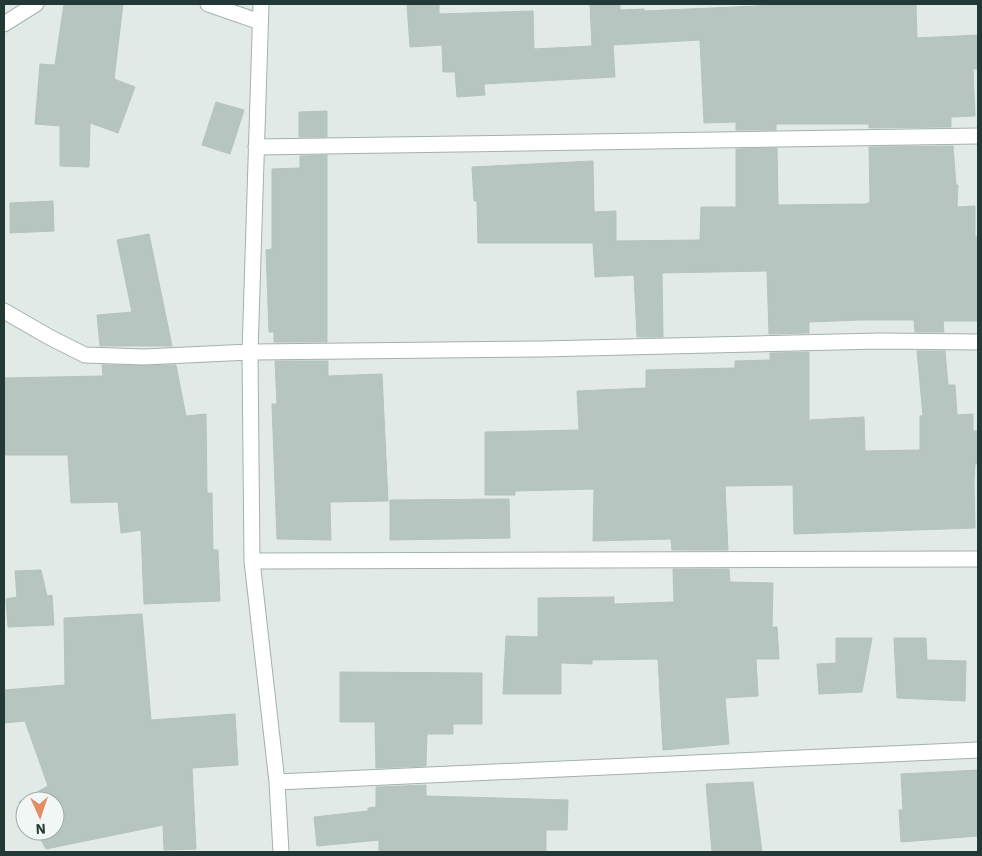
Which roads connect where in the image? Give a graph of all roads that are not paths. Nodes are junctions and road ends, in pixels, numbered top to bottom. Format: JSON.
{"nodes":[{"id":1,"x":36,"y":4,"type":"edge"},
{"id":2,"x":208,"y":4,"type":"edge"},
{"id":3,"x":261,"y":4,"type":"edge"},
{"id":4,"x":260,"y":22,"type":"junction"},
{"id":5,"x":4,"y":24,"type":"edge"},
{"id":6,"x":978,"y":136,"type":"edge"},
{"id":7,"x":256,"y":147,"type":"junction"},
{"id":8,"x":4,"y":311,"type":"edge"},
{"id":9,"x":978,"y":342,"type":"edge"},
{"id":10,"x":250,"y":352,"type":"junction"},
{"id":11,"x":978,"y":559,"type":"edge"},
{"id":12,"x":252,"y":561,"type":"junction"},
{"id":13,"x":978,"y":750,"type":"edge"},
{"id":14,"x":277,"y":782,"type":"junction"},
{"id":15,"x":281,"y":852,"type":"edge"}],
"edges":[{"from":1,"to":5,"type":"street"},
{"from":2,"to":4,"type":"street"},
{"from":3,"to":4,"type":"street"},
{"from":4,"to":7,"type":"street"},
{"from":6,"to":7,"type":"street"},
{"from":7,"to":10,"type":"street"},
{"from":8,"to":10,"type":"street"},
{"from":9,"to":10,"type":"street"},
{"from":10,"to":12,"type":"street"},
{"from":11,"to":12,"type":"street"},
{"from":12,"to":14,"type":"street"},
{"from":13,"to":14,"type":"street"},
{"from":14,"to":15,"type":"street"}]}
